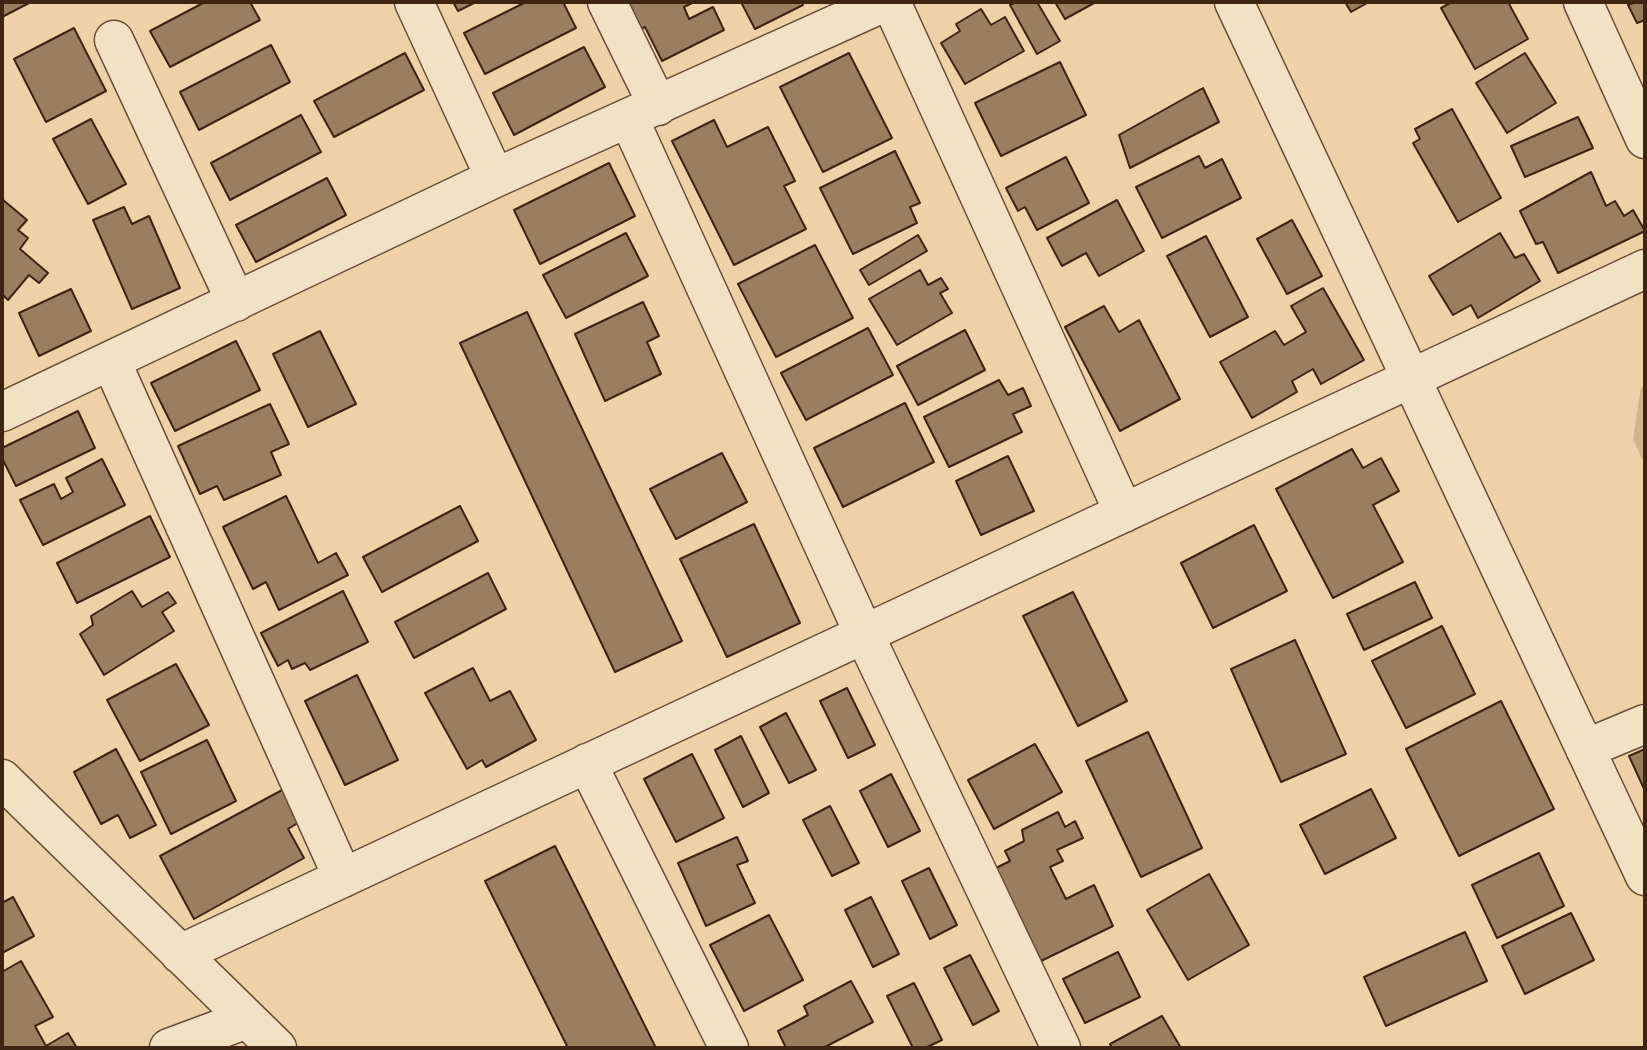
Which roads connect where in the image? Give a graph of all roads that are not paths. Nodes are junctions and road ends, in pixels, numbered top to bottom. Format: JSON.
{"nodes":[{"id":1,"x":414,"y":2,"type":"edge"},
{"id":2,"x":607,"y":2,"type":"edge"},
{"id":3,"x":885,"y":2,"type":"edge"},
{"id":4,"x":891,"y":2,"type":"edge"},
{"id":5,"x":1234,"y":2,"type":"edge"},
{"id":6,"x":1583,"y":2,"type":"edge"},
{"id":7,"x":114,"y":40,"type":"dead end"},
{"id":8,"x":643,"y":112,"type":"junction"},
{"id":9,"x":1645,"y":139,"type":"edge"},
{"id":10,"x":495,"y":178,"type":"junction"},
{"id":11,"x":1645,"y":269,"type":"edge"},
{"id":12,"x":236,"y":302,"type":"junction"},
{"id":13,"x":111,"y":361,"type":"junction"},
{"id":14,"x":1412,"y":380,"type":"junction"},
{"id":15,"x":2,"y":412,"type":"edge"},
{"id":16,"x":1124,"y":513,"type":"junction"},
{"id":17,"x":863,"y":634,"type":"junction"},
{"id":18,"x":1645,"y":724,"type":"edge"},
{"id":19,"x":1585,"y":749,"type":"junction"},
{"id":20,"x":587,"y":763,"type":"junction"},
{"id":21,"x":2,"y":779,"type":"edge"},
{"id":22,"x":1645,"y":876,"type":"edge"},
{"id":23,"x":343,"y":878,"type":"junction"},
{"id":24,"x":180,"y":954,"type":"junction"},
{"id":25,"x":247,"y":1019,"type":"junction"},
{"id":26,"x":169,"y":1048,"type":"edge"},
{"id":27,"x":277,"y":1048,"type":"edge"},
{"id":28,"x":729,"y":1048,"type":"edge"},
{"id":29,"x":1061,"y":1048,"type":"edge"}],
"edges":[{"from":1,"to":10,"type":"street"},
{"from":2,"to":8,"type":"street"},
{"from":3,"to":8,"type":"street"},
{"from":4,"to":16,"type":"street"},
{"from":5,"to":14,"type":"street"},
{"from":6,"to":9,"type":"street"},
{"from":7,"to":12,"type":"street"},
{"from":8,"to":10,"type":"street"},
{"from":8,"to":17,"type":"street"},
{"from":10,"to":12,"type":"street"},
{"from":11,"to":14,"type":"street"},
{"from":12,"to":13,"type":"street"},
{"from":13,"to":15,"type":"street"},
{"from":13,"to":23,"type":"street"},
{"from":14,"to":16,"type":"street"},
{"from":14,"to":19,"type":"street"},
{"from":16,"to":17,"type":"street"},
{"from":17,"to":20,"type":"street"},
{"from":17,"to":29,"type":"street"},
{"from":18,"to":19,"type":"street"},
{"from":19,"to":22,"type":"street"},
{"from":20,"to":23,"type":"street"},
{"from":20,"to":28,"type":"street"},
{"from":21,"to":24,"type":"street"},
{"from":23,"to":24,"type":"street"},
{"from":24,"to":25,"type":"street"},
{"from":25,"to":26,"type":"street"},
{"from":25,"to":27,"type":"street"}]}
